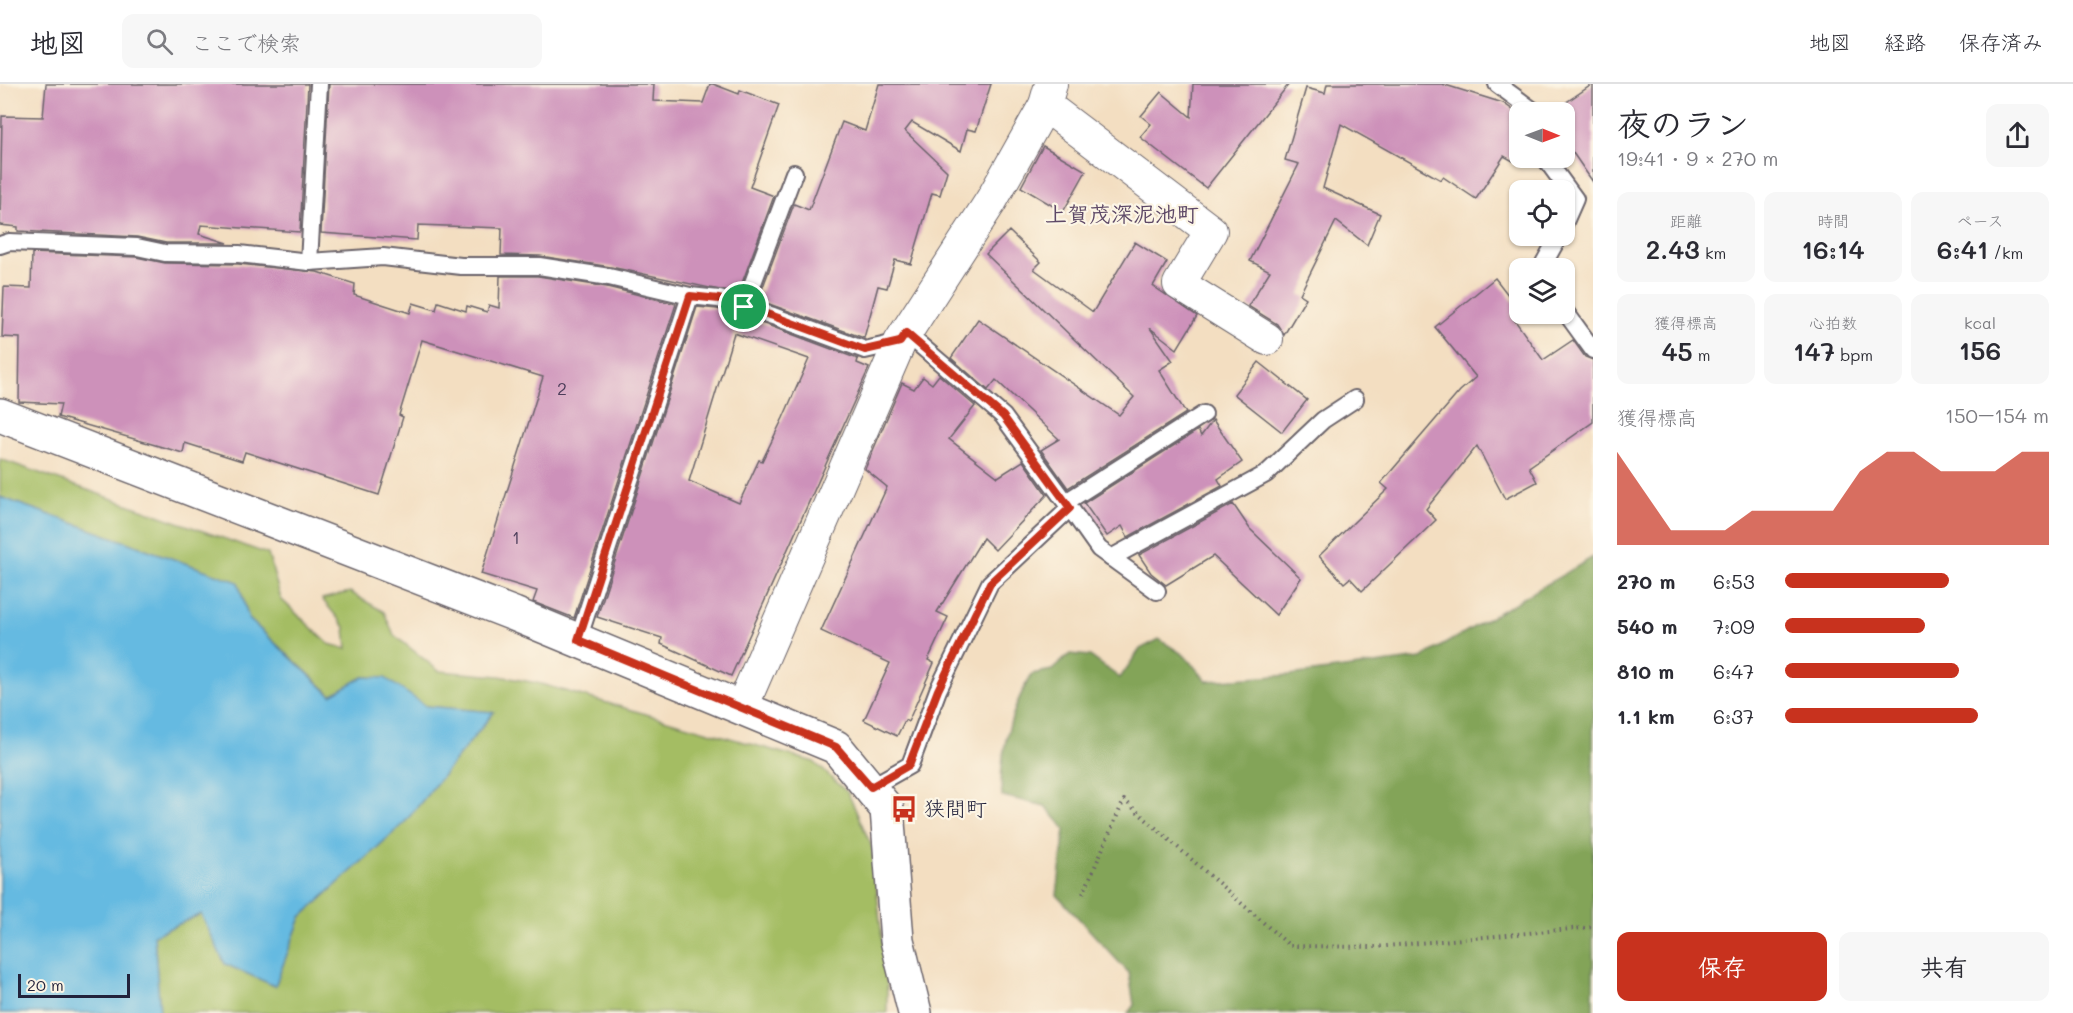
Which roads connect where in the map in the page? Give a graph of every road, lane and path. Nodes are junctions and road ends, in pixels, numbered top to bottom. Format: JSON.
{"nodes":[{"id":1,"x":319,"y":84,"type":"edge"},
{"id":2,"x":1497,"y":84,"type":"edge"},
{"id":3,"x":1048,"y":95,"type":"edge"},
{"id":4,"x":1521,"y":102,"type":"edge"},
{"id":5,"x":794,"y":173,"type":"dead end"},
{"id":6,"x":0,"y":245,"type":"edge"},
{"id":7,"x":309,"y":262,"type":"junction"},
{"id":8,"x":690,"y":296,"type":"junction"},
{"id":9,"x":744,"y":307,"type":"junction"},
{"id":10,"x":1574,"y":324,"type":"edge"},
{"id":11,"x":903,"y":338,"type":"junction"},
{"id":12,"x":1267,"y":339,"type":"dead end"},
{"id":13,"x":1593,"y":350,"type":"edge"},
{"id":14,"x":1355,"y":399,"type":"dead end"},
{"id":15,"x":1204,"y":414,"type":"dead end"},
{"id":16,"x":0,"y":415,"type":"edge"},
{"id":17,"x":1068,"y":505,"type":"junction"},
{"id":18,"x":1111,"y":558,"type":"junction"},
{"id":19,"x":1157,"y":591,"type":"dead end"},
{"id":20,"x":578,"y":640,"type":"junction"},
{"id":21,"x":742,"y":707,"type":"junction"},
{"id":22,"x":871,"y":787,"type":"junction"},
{"id":23,"x":1083,"y":894,"type":"dead end"},
{"id":24,"x":1593,"y":927,"type":"edge"},
{"id":25,"x":915,"y":1013,"type":"edge"}],
"edges":[{"from":1,"to":7,"type":"lane"},
{"from":2,"to":4,"type":"lane"},
{"from":3,"to":11,"type":"street"},
{"from":3,"to":12,"type":"street"},
{"from":5,"to":9,"type":"lane"},
{"from":6,"to":7,"type":"lane"},
{"from":7,"to":8,"type":"lane"},
{"from":8,"to":9,"type":"lane"},
{"from":8,"to":20,"type":"lane"},
{"from":9,"to":11,"type":"lane"},
{"from":10,"to":13,"type":"lane"},
{"from":11,"to":17,"type":"lane"},
{"from":11,"to":21,"type":"street"},
{"from":14,"to":18,"type":"lane"},
{"from":15,"to":17,"type":"lane"},
{"from":16,"to":20,"type":"street"},
{"from":17,"to":18,"type":"lane"},
{"from":17,"to":22,"type":"lane"},
{"from":18,"to":19,"type":"lane"},
{"from":20,"to":21,"type":"street"},
{"from":21,"to":22,"type":"street"},
{"from":22,"to":25,"type":"street"},
{"from":23,"to":24,"type":"path"}]}
